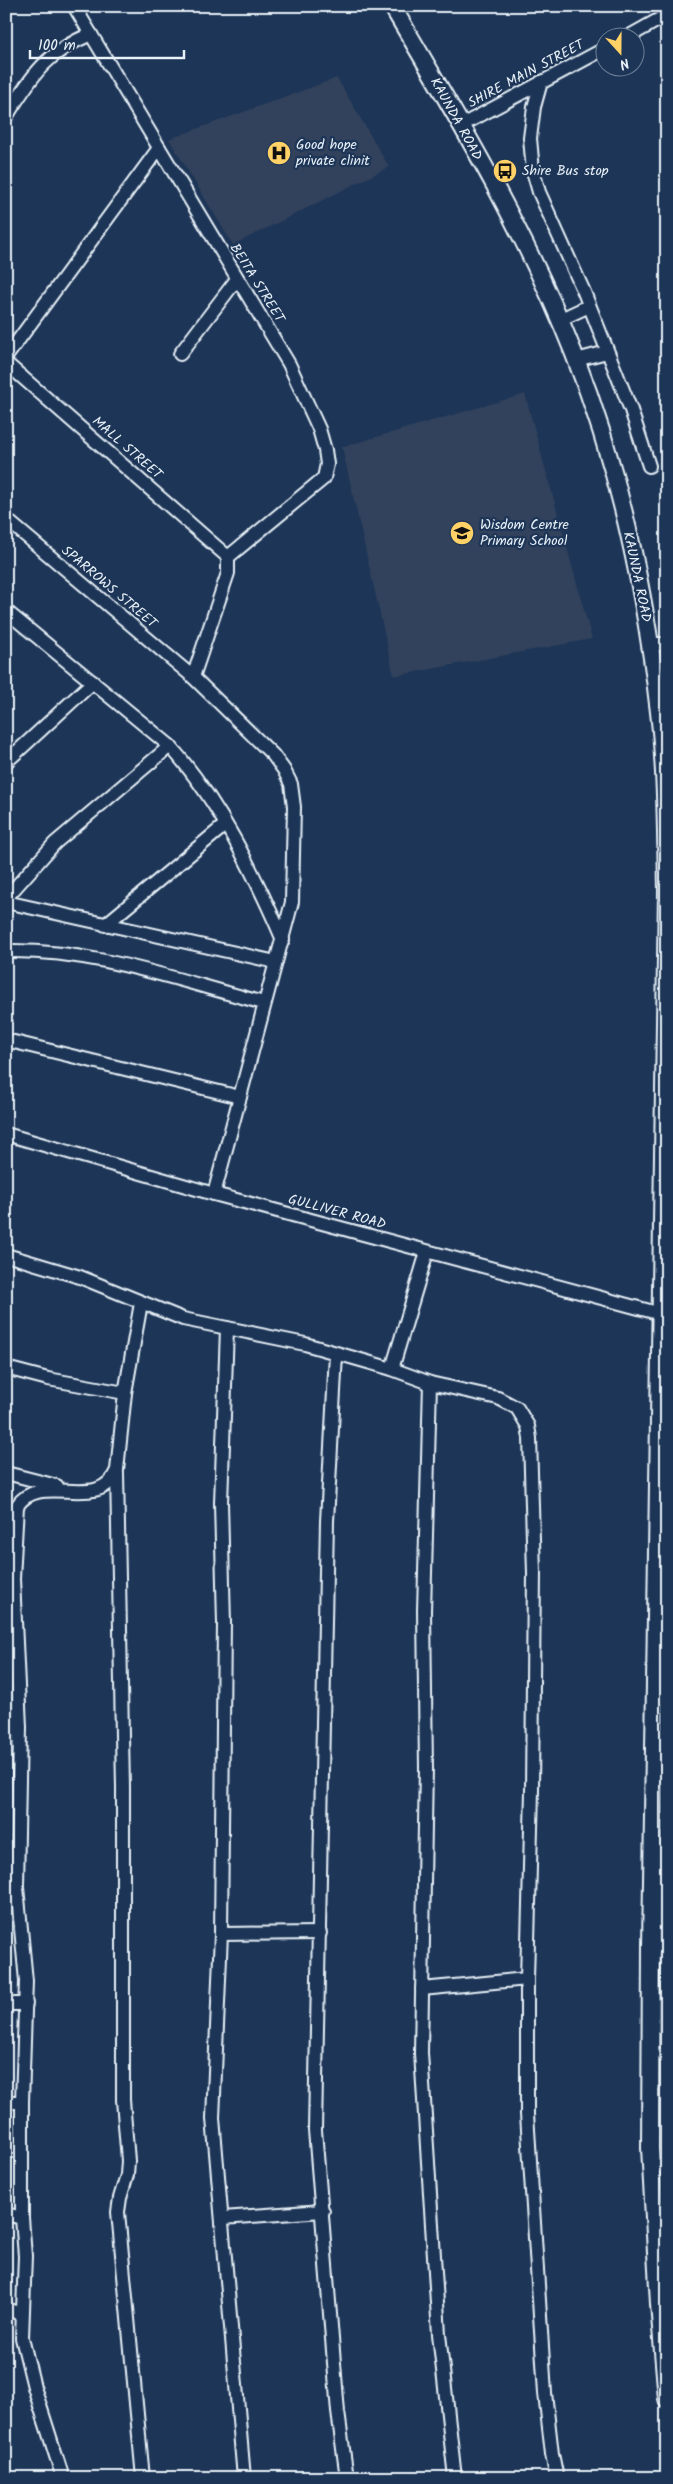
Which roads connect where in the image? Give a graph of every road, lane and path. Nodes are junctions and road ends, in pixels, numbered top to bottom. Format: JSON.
{"nodes":[{"id":1,"x":74,"y":6,"type":"edge"},
{"id":2,"x":392,"y":6,"type":"edge"},
{"id":3,"x":667,"y":16,"type":"edge"},
{"id":4,"x":645,"y":28,"type":"edge"},
{"id":5,"x":91,"y":34,"type":"junction"},
{"id":6,"x":596,"y":53,"type":"edge"},
{"id":7,"x":541,"y":82,"type":"junction"},
{"id":8,"x":6,"y":117,"type":"edge"},
{"id":9,"x":460,"y":126,"type":"junction"},
{"id":10,"x":158,"y":148,"type":"junction"},
{"id":11,"x":237,"y":279,"type":"junction"},
{"id":12,"x":590,"y":306,"type":"junction"},
{"id":13,"x":559,"y":320,"type":"junction"},
{"id":14,"x":606,"y":352,"type":"junction"},
{"id":15,"x":180,"y":354,"type":"dead end"},
{"id":16,"x":6,"y":357,"type":"edge"},
{"id":17,"x":576,"y":360,"type":"junction"},
{"id":18,"x":6,"y":363,"type":"edge"},
{"id":19,"x":649,"y":466,"type":"dead end"},
{"id":20,"x":6,"y":519,"type":"edge"},
{"id":21,"x":228,"y":557,"type":"junction"},
{"id":22,"x":7,"y":612,"type":"edge"},
{"id":23,"x":650,"y":644,"type":"junction"},
{"id":24,"x":667,"y":644,"type":"edge"},
{"id":25,"x":193,"y":677,"type":"junction"},
{"id":26,"x":93,"y":682,"type":"junction"},
{"id":27,"x":663,"y":716,"type":"edge"},
{"id":28,"x":170,"y":746,"type":"junction"},
{"id":29,"x":6,"y":762,"type":"edge"},
{"id":30,"x":666,"y":803,"type":"edge"},
{"id":31,"x":225,"y":825,"type":"junction"},
{"id":32,"x":667,"y":888,"type":"edge"},
{"id":33,"x":6,"y":898,"type":"edge"},
{"id":34,"x":6,"y":902,"type":"edge"},
{"id":35,"x":105,"y":925,"type":"junction"},
{"id":36,"x":283,"y":940,"type":"junction"},
{"id":37,"x":6,"y":951,"type":"edge"},
{"id":38,"x":276,"y":962,"type":"junction"},
{"id":39,"x":264,"y":1003,"type":"junction"},
{"id":40,"x":6,"y":1040,"type":"edge"},
{"id":41,"x":665,"y":1053,"type":"edge"},
{"id":42,"x":240,"y":1097,"type":"junction"},
{"id":43,"x":6,"y":1134,"type":"edge"},
{"id":44,"x":214,"y":1194,"type":"junction"},
{"id":45,"x":427,"y":1252,"type":"junction"},
{"id":46,"x":6,"y":1255,"type":"edge"},
{"id":47,"x":141,"y":1303,"type":"junction"},
{"id":48,"x":661,"y":1314,"type":"junction"},
{"id":49,"x":227,"y":1328,"type":"junction"},
{"id":50,"x":336,"y":1354,"type":"junction"},
{"id":51,"x":6,"y":1368,"type":"edge"},
{"id":52,"x":392,"y":1369,"type":"junction"},
{"id":53,"x":430,"y":1384,"type":"junction"},
{"id":54,"x":125,"y":1393,"type":"junction"},
{"id":55,"x":117,"y":1470,"type":"junction"},
{"id":56,"x":6,"y":1473,"type":"edge"},
{"id":57,"x":79,"y":1491,"type":"junction"},
{"id":58,"x":10,"y":1577,"type":"edge"},
{"id":59,"x":661,"y":1626,"type":"edge"},
{"id":60,"x":12,"y":1680,"type":"edge"},
{"id":61,"x":12,"y":1792,"type":"edge"},
{"id":62,"x":12,"y":1888,"type":"edge"},
{"id":63,"x":320,"y":1933,"type":"junction"},
{"id":64,"x":221,"y":1934,"type":"junction"},
{"id":65,"x":659,"y":1947,"type":"edge"},
{"id":66,"x":526,"y":1979,"type":"junction"},
{"id":67,"x":422,"y":1989,"type":"junction"},
{"id":68,"x":6,"y":2004,"type":"edge"},
{"id":69,"x":26,"y":2004,"type":"junction"},
{"id":70,"x":6,"y":2102,"type":"edge"},
{"id":71,"x":22,"y":2102,"type":"junction"},
{"id":72,"x":659,"y":2166,"type":"edge"},
{"id":73,"x":660,"y":2209,"type":"edge"},
{"id":74,"x":323,"y":2211,"type":"junction"},
{"id":75,"x":6,"y":2214,"type":"edge"},
{"id":76,"x":22,"y":2218,"type":"junction"},
{"id":77,"x":222,"y":2218,"type":"junction"},
{"id":78,"x":6,"y":2309,"type":"edge"},
{"id":79,"x":22,"y":2314,"type":"junction"},
{"id":80,"x":666,"y":2391,"type":"edge"},
{"id":81,"x":63,"y":2478,"type":"edge"},
{"id":82,"x":143,"y":2478,"type":"edge"},
{"id":83,"x":244,"y":2478,"type":"edge"},
{"id":84,"x":347,"y":2478,"type":"edge"},
{"id":85,"x":455,"y":2478,"type":"edge"},
{"id":86,"x":558,"y":2478,"type":"edge"}],
"edges":[{"from":1,"to":5,"type":"street","name":"BEITA STREET"},
{"from":2,"to":9,"type":"main road","name":"KAUNDA ROAD"},
{"from":3,"to":4,"type":"street"},
{"from":5,"to":8,"type":"street"},
{"from":5,"to":10,"type":"street","name":"BEITA STREET"},
{"from":6,"to":7,"type":"street","name":"SHIRE MAIN STREET"},
{"from":7,"to":9,"type":"street","name":"SHIRE MAIN STREET"},
{"from":7,"to":12,"type":"street"},
{"from":9,"to":13,"type":"main road","name":"KAUNDA ROAD"},
{"from":10,"to":11,"type":"street","name":"BEITA STREET"},
{"from":10,"to":16,"type":"street"},
{"from":11,"to":15,"type":"street"},
{"from":11,"to":21,"type":"street","name":"BEITA STREET"},
{"from":12,"to":13,"type":"street"},
{"from":12,"to":14,"type":"street"},
{"from":13,"to":17,"type":"main road","name":"KAUNDA ROAD"},
{"from":14,"to":17,"type":"street"},
{"from":14,"to":19,"type":"street"},
{"from":17,"to":23,"type":"main road","name":"KAUNDA ROAD"},
{"from":18,"to":21,"type":"street","name":"MALL STREET"},
{"from":20,"to":25,"type":"street","name":"SPARROWS STREET"},
{"from":21,"to":25,"type":"street"},
{"from":22,"to":26,"type":"street"},
{"from":23,"to":24,"type":"street"},
{"from":23,"to":27,"type":"main road","name":"KAUNDA ROAD"},
{"from":25,"to":36,"type":"street","name":"SPARROWS STREET"},
{"from":26,"to":28,"type":"street"},
{"from":26,"to":29,"type":"street"},
{"from":27,"to":30,"type":"main road","name":"KAUNDA ROAD"},
{"from":28,"to":31,"type":"street"},
{"from":28,"to":33,"type":"street"},
{"from":30,"to":32,"type":"main road","name":"KAUNDA ROAD"},
{"from":31,"to":35,"type":"street"},
{"from":31,"to":36,"type":"street"},
{"from":32,"to":41,"type":"main road","name":"KAUNDA ROAD"},
{"from":34,"to":35,"type":"street"},
{"from":35,"to":38,"type":"street"},
{"from":36,"to":38,"type":"street","name":"SPARROWS STREET"},
{"from":37,"to":39,"type":"street"},
{"from":38,"to":39,"type":"street","name":"SPARROWS STREET"},
{"from":39,"to":42,"type":"street","name":"SPARROWS STREET"},
{"from":40,"to":42,"type":"street"},
{"from":41,"to":48,"type":"main road","name":"KAUNDA ROAD"},
{"from":42,"to":44,"type":"street","name":"SPARROWS STREET"},
{"from":43,"to":44,"type":"street","name":"GULLIVER ROAD"},
{"from":44,"to":45,"type":"street","name":"GULLIVER ROAD"},
{"from":45,"to":48,"type":"street","name":"GULLIVER ROAD"},
{"from":45,"to":52,"type":"street"},
{"from":46,"to":47,"type":"street"},
{"from":47,"to":49,"type":"street"},
{"from":47,"to":54,"type":"street"},
{"from":48,"to":59,"type":"main road","name":"KAUNDA ROAD"},
{"from":49,"to":50,"type":"street"},
{"from":49,"to":64,"type":"street"},
{"from":50,"to":52,"type":"street"},
{"from":50,"to":63,"type":"street"},
{"from":51,"to":54,"type":"street"},
{"from":52,"to":53,"type":"street"},
{"from":53,"to":66,"type":"street"},
{"from":53,"to":67,"type":"street"},
{"from":54,"to":55,"type":"street"},
{"from":55,"to":57,"type":"street"},
{"from":55,"to":82,"type":"street"},
{"from":56,"to":57,"type":"street"},
{"from":57,"to":58,"type":"street"},
{"from":58,"to":60,"type":"street"},
{"from":59,"to":65,"type":"main road","name":"KAUNDA ROAD"},
{"from":60,"to":61,"type":"street"},
{"from":61,"to":62,"type":"street"},
{"from":62,"to":69,"type":"street"},
{"from":63,"to":64,"type":"street"},
{"from":63,"to":74,"type":"street"},
{"from":64,"to":77,"type":"street"},
{"from":65,"to":72,"type":"main road","name":"KAUNDA ROAD"},
{"from":66,"to":67,"type":"street"},
{"from":66,"to":86,"type":"street"},
{"from":67,"to":85,"type":"street"},
{"from":68,"to":69,"type":"street"},
{"from":69,"to":71,"type":"street"},
{"from":70,"to":71,"type":"street"},
{"from":71,"to":76,"type":"street"},
{"from":72,"to":73,"type":"main road","name":"KAUNDA ROAD"},
{"from":73,"to":80,"type":"main road","name":"KAUNDA ROAD"},
{"from":74,"to":77,"type":"street"},
{"from":74,"to":84,"type":"street"},
{"from":75,"to":76,"type":"street"},
{"from":76,"to":79,"type":"street"},
{"from":77,"to":83,"type":"street"},
{"from":78,"to":79,"type":"street"},
{"from":79,"to":81,"type":"street"}]}
